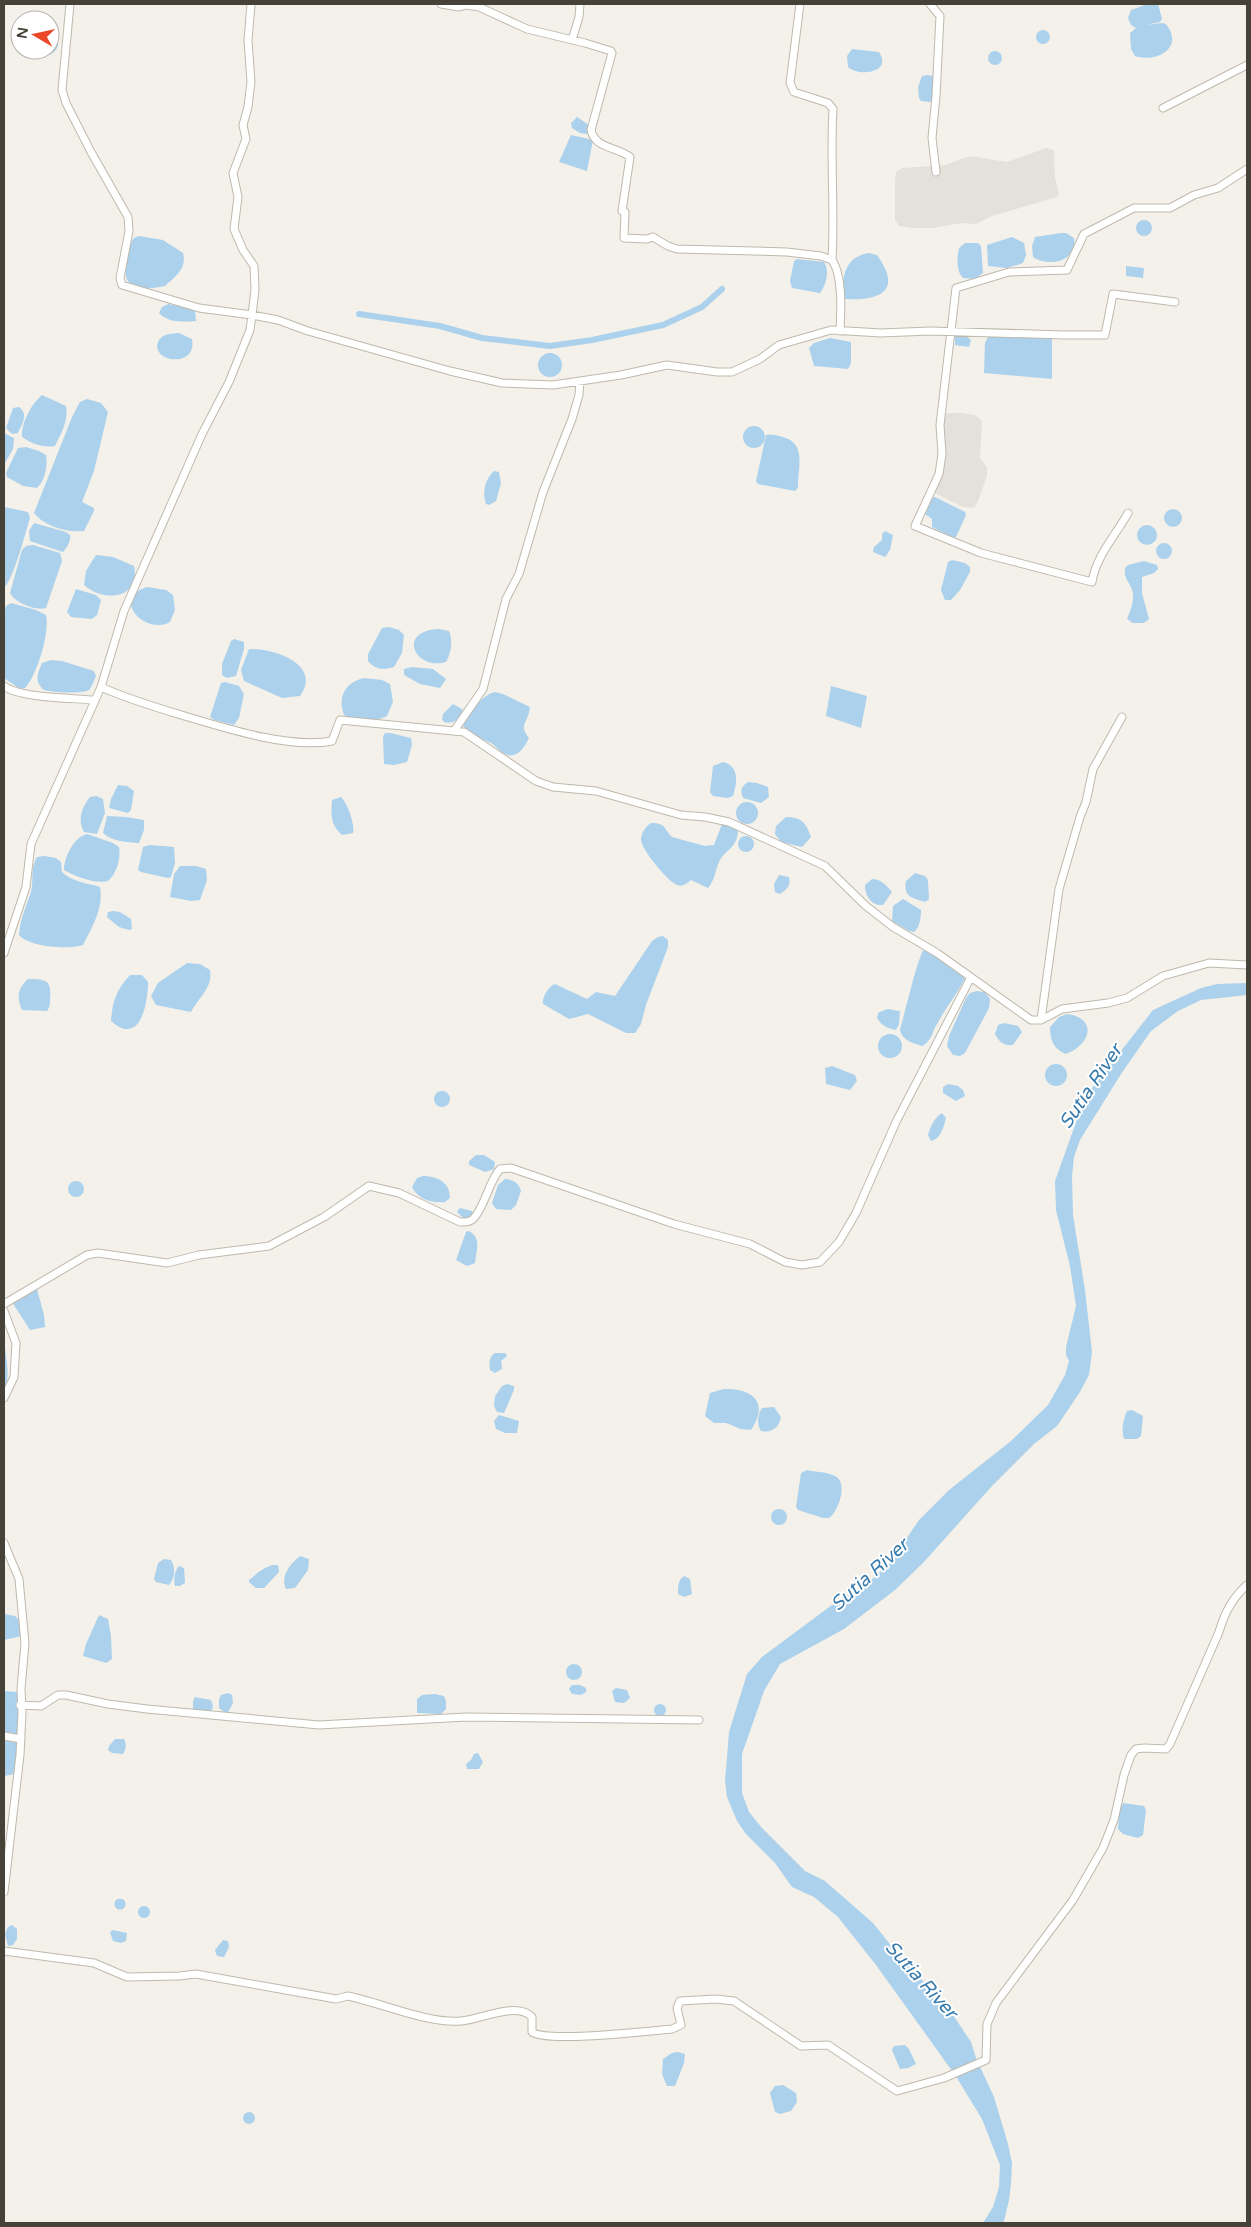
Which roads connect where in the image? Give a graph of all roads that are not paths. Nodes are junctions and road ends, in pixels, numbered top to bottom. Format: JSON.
{"nodes":[{"id":1,"x":70,"y":4,"type":"edge"},
{"id":2,"x":251,"y":4,"type":"edge"},
{"id":3,"x":441,"y":4,"type":"edge"},
{"id":4,"x":580,"y":4,"type":"edge"},
{"id":5,"x":800,"y":4,"type":"edge"},
{"id":6,"x":930,"y":4,"type":"edge"},
{"id":7,"x":572,"y":40,"type":"junction"},
{"id":8,"x":1247,"y":65,"type":"edge"},
{"id":9,"x":1163,"y":108,"type":"dead end"},
{"id":10,"x":1247,"y":168,"type":"edge"},
{"id":11,"x":936,"y":172,"type":"dead end"},
{"id":12,"x":832,"y":260,"type":"junction"},
{"id":13,"x":1175,"y":302,"type":"dead end"},
{"id":14,"x":252,"y":315,"type":"junction"},
{"id":15,"x":840,"y":330,"type":"junction"},
{"id":16,"x":952,"y":332,"type":"junction"},
{"id":17,"x":580,"y":381,"type":"junction"},
{"id":18,"x":1128,"y":513,"type":"dead end"},
{"id":19,"x":4,"y":686,"type":"edge"},
{"id":20,"x":101,"y":687,"type":"junction"},
{"id":21,"x":94,"y":700,"type":"junction"},
{"id":22,"x":1122,"y":716,"type":"dead end"},
{"id":23,"x":454,"y":731,"type":"junction"},
{"id":24,"x":4,"y":953,"type":"edge"},
{"id":25,"x":1247,"y":965,"type":"edge"},
{"id":26,"x":971,"y":977,"type":"junction"},
{"id":27,"x":1041,"y":1020,"type":"junction"},
{"id":28,"x":4,"y":1304,"type":"edge"},
{"id":29,"x":4,"y":1311,"type":"edge"},
{"id":30,"x":4,"y":1398,"type":"edge"},
{"id":31,"x":4,"y":1543,"type":"edge"},
{"id":32,"x":1247,"y":1584,"type":"edge"},
{"id":33,"x":20,"y":1705,"type":"junction"},
{"id":34,"x":699,"y":1720,"type":"dead end"},
{"id":35,"x":4,"y":1736,"type":"edge"},
{"id":36,"x":21,"y":1738,"type":"junction"},
{"id":37,"x":4,"y":1892,"type":"edge"},
{"id":38,"x":4,"y":1951,"type":"edge"}],
"edges":[{"from":1,"to":14,"type":"street"},
{"from":2,"to":14,"type":"street"},
{"from":3,"to":7,"type":"street"},
{"from":4,"to":7,"type":"street"},
{"from":5,"to":12,"type":"street"},
{"from":6,"to":11,"type":"street"},
{"from":7,"to":12,"type":"street"},
{"from":8,"to":9,"type":"street"},
{"from":10,"to":16,"type":"street"},
{"from":12,"to":15,"type":"street"},
{"from":13,"to":16,"type":"street"},
{"from":14,"to":17,"type":"street"},
{"from":14,"to":20,"type":"street"},
{"from":15,"to":16,"type":"street"},
{"from":15,"to":17,"type":"street"},
{"from":16,"to":18,"type":"street"},
{"from":17,"to":23,"type":"street"},
{"from":19,"to":21,"type":"street"},
{"from":20,"to":21,"type":"street"},
{"from":20,"to":23,"type":"street"},
{"from":21,"to":24,"type":"street"},
{"from":22,"to":27,"type":"street"},
{"from":23,"to":26,"type":"street"},
{"from":25,"to":27,"type":"street"},
{"from":26,"to":27,"type":"street"},
{"from":26,"to":28,"type":"street"},
{"from":29,"to":30,"type":"street"},
{"from":31,"to":33,"type":"street"},
{"from":32,"to":38,"type":"street"},
{"from":33,"to":34,"type":"street"},
{"from":33,"to":36,"type":"street"},
{"from":35,"to":36,"type":"street"},
{"from":36,"to":37,"type":"street"}]}
